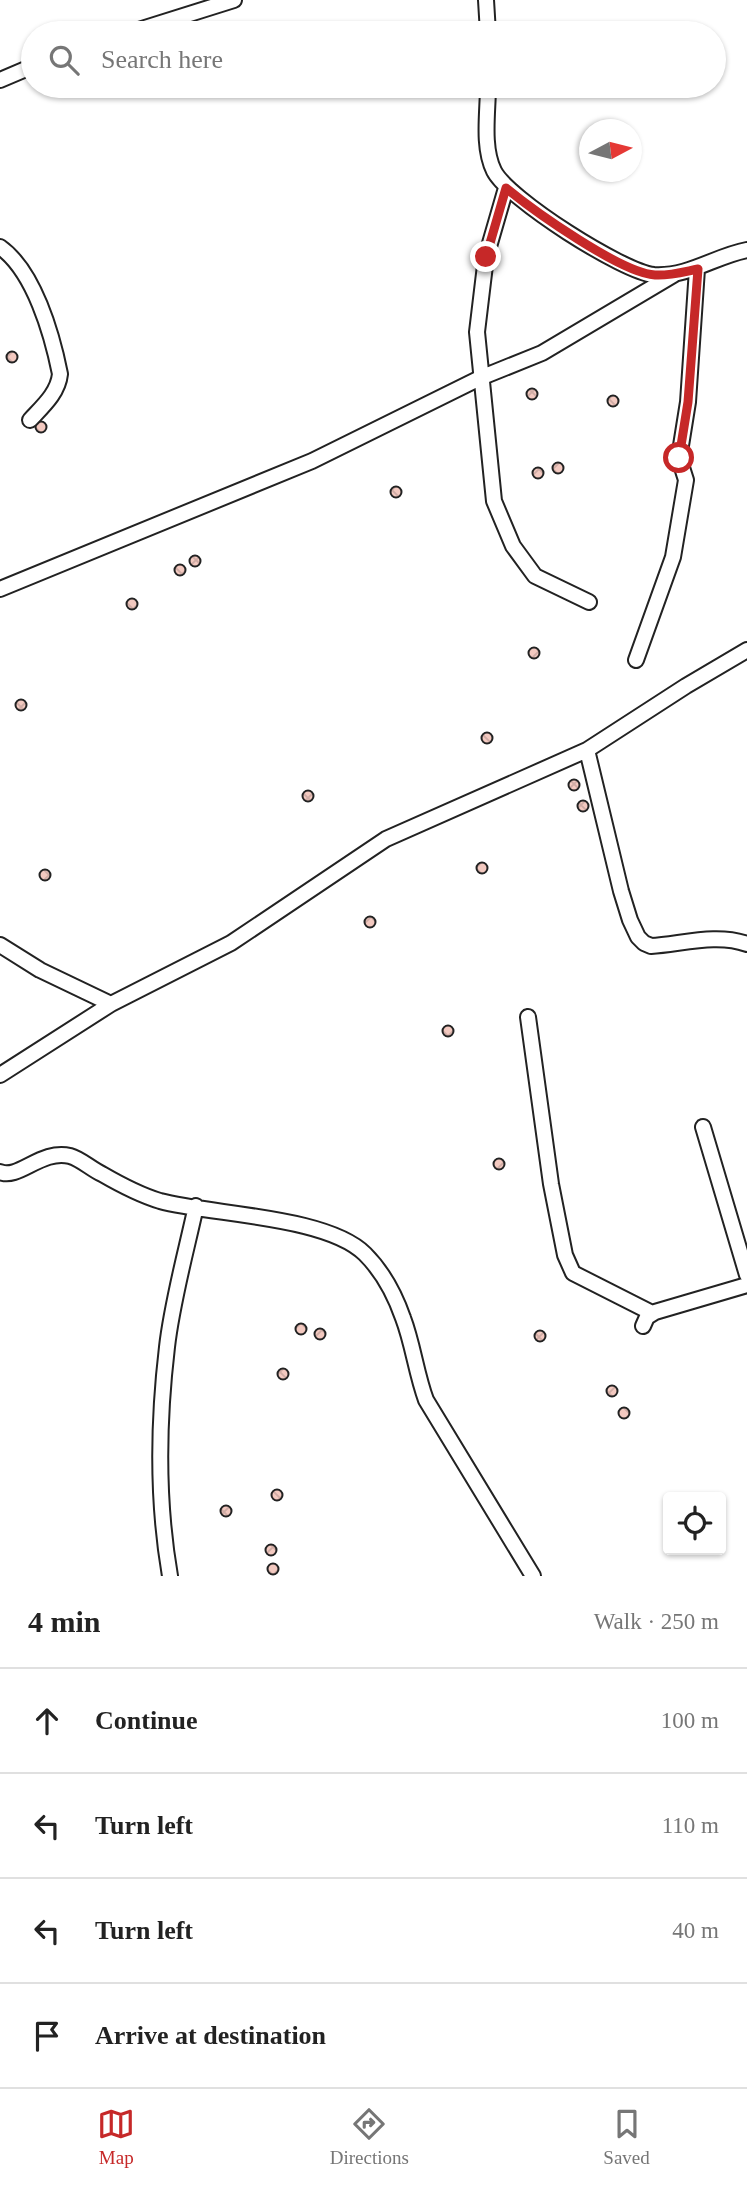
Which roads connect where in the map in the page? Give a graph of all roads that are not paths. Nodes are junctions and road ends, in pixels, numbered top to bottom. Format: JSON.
{"nodes":[{"id":1,"x":234,"y":0,"type":"edge"},
{"id":2,"x":486,"y":0,"type":"edge"},
{"id":3,"x":168,"y":21,"type":"edge"},
{"id":4,"x":487,"y":21,"type":"edge"},
{"id":5,"x":21,"y":71,"type":"edge"},
{"id":6,"x":0,"y":80,"type":"edge"},
{"id":7,"x":488,"y":98,"type":"edge"},
{"id":8,"x":506,"y":188,"type":"junction"},
{"id":9,"x":0,"y":247,"type":"edge"},
{"id":10,"x":747,"y":250,"type":"edge"},
{"id":11,"x":698,"y":269,"type":"junction"},
{"id":12,"x":675,"y":274,"type":"junction"},
{"id":13,"x":480,"y":378,"type":"junction"},
{"id":14,"x":30,"y":420,"type":"dead end"},
{"id":15,"x":0,"y":589,"type":"edge"},
{"id":16,"x":589,"y":602,"type":"dead end"},
{"id":17,"x":747,"y":650,"type":"edge"},
{"id":18,"x":636,"y":660,"type":"dead end"},
{"id":19,"x":587,"y":750,"type":"junction"},
{"id":20,"x":747,"y":944,"type":"edge"},
{"id":21,"x":0,"y":945,"type":"edge"},
{"id":22,"x":111,"y":1004,"type":"junction"},
{"id":23,"x":528,"y":1017,"type":"dead end"},
{"id":24,"x":0,"y":1075,"type":"edge"},
{"id":25,"x":703,"y":1127,"type":"dead end"},
{"id":26,"x":0,"y":1172,"type":"edge"},
{"id":27,"x":196,"y":1206,"type":"junction"},
{"id":28,"x":747,"y":1275,"type":"edge"},
{"id":29,"x":747,"y":1284,"type":"edge"},
{"id":30,"x":652,"y":1313,"type":"junction"},
{"id":31,"x":643,"y":1326,"type":"dead end"},
{"id":32,"x":170,"y":1576,"type":"edge"},
{"id":33,"x":533,"y":1576,"type":"edge"}],
"edges":[{"from":1,"to":3,"type":"street"},
{"from":2,"to":4,"type":"street"},
{"from":5,"to":6,"type":"street"},
{"from":7,"to":8,"type":"street"},
{"from":8,"to":12,"type":"street"},
{"from":8,"to":13,"type":"street"},
{"from":9,"to":14,"type":"street"},
{"from":10,"to":11,"type":"street"},
{"from":11,"to":12,"type":"street"},
{"from":11,"to":18,"type":"street"},
{"from":12,"to":13,"type":"street"},
{"from":13,"to":15,"type":"street"},
{"from":13,"to":16,"type":"street"},
{"from":17,"to":19,"type":"street"},
{"from":19,"to":20,"type":"street"},
{"from":19,"to":22,"type":"street"},
{"from":21,"to":22,"type":"street"},
{"from":22,"to":24,"type":"street"},
{"from":23,"to":30,"type":"street"},
{"from":25,"to":28,"type":"street"},
{"from":26,"to":27,"type":"street"},
{"from":27,"to":32,"type":"street"},
{"from":27,"to":33,"type":"street"},
{"from":29,"to":30,"type":"street"},
{"from":30,"to":31,"type":"street"}]}
